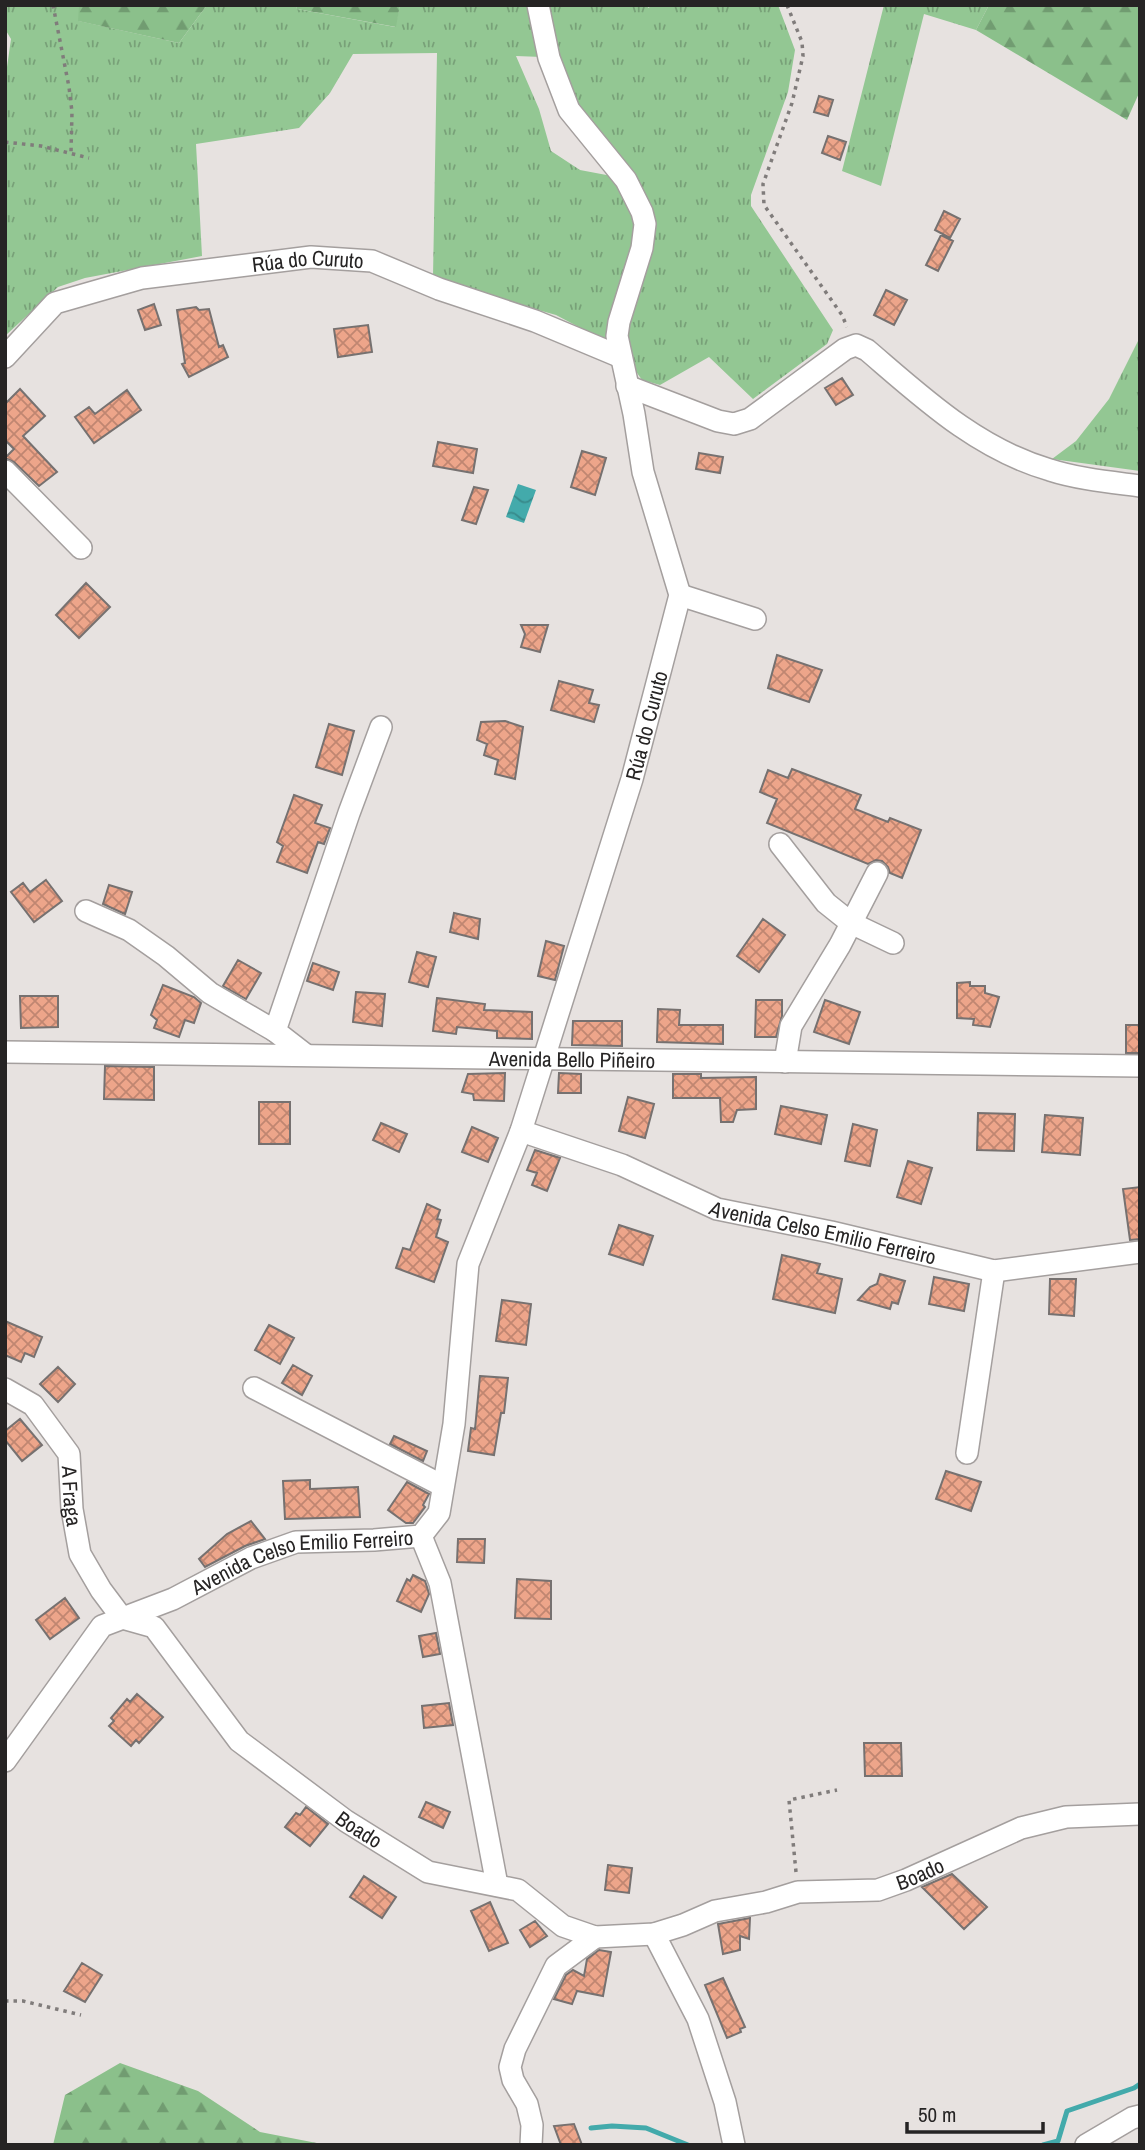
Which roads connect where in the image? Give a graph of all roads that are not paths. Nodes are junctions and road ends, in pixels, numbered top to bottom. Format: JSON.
{"nodes":[{"id":1,"x":538,"y":5,"type":"edge"},
{"id":2,"x":5,"y":357,"type":"edge"},
{"id":3,"x":621,"y":357,"type":"junction"},
{"id":4,"x":627,"y":386,"type":"junction"},
{"id":5,"x":5,"y":471,"type":"edge"},
{"id":6,"x":1140,"y":486,"type":"edge"},
{"id":7,"x":81,"y":548,"type":"dead end"},
{"id":8,"x":680,"y":595,"type":"junction"},
{"id":9,"x":755,"y":619,"type":"dead end"},
{"id":10,"x":381,"y":727,"type":"dead end"},
{"id":11,"x":780,"y":845,"type":"dead end"},
{"id":12,"x":877,"y":873,"type":"dead end"},
{"id":13,"x":86,"y":912,"type":"dead end"},
{"id":14,"x":851,"y":923,"type":"junction"},
{"id":15,"x":893,"y":943,"type":"dead end"},
{"id":16,"x":275,"y":1031,"type":"junction"},
{"id":17,"x":5,"y":1052,"type":"edge"},
{"id":18,"x":306,"y":1055,"type":"junction"},
{"id":19,"x":542,"y":1059,"type":"junction"},
{"id":20,"x":785,"y":1062,"type":"junction"},
{"id":21,"x":1140,"y":1066,"type":"edge"},
{"id":22,"x":521,"y":1130,"type":"junction"},
{"id":23,"x":1140,"y":1252,"type":"edge"},
{"id":24,"x":994,"y":1271,"type":"junction"},
{"id":25,"x":254,"y":1388,"type":"dead end"},
{"id":26,"x":5,"y":1389,"type":"edge"},
{"id":27,"x":968,"y":1453,"type":"dead end"},
{"id":28,"x":443,"y":1486,"type":"junction"},
{"id":29,"x":421,"y":1536,"type":"junction"},
{"id":30,"x":122,"y":1618,"type":"junction"},
{"id":31,"x":5,"y":1761,"type":"edge"},
{"id":32,"x":1140,"y":1814,"type":"edge"},
{"id":33,"x":497,"y":1885,"type":"junction"},
{"id":34,"x":654,"y":1934,"type":"junction"},
{"id":35,"x":595,"y":1937,"type":"junction"},
{"id":36,"x":1140,"y":2116,"type":"edge"},
{"id":37,"x":531,"y":2145,"type":"edge"},
{"id":38,"x":734,"y":2145,"type":"edge"},
{"id":39,"x":1086,"y":2145,"type":"edge"}],
"edges":[{"from":1,"to":3,"type":"street"},
{"from":2,"to":3,"type":"street","name":"Rúa do Curuto"},
{"from":3,"to":4,"type":"street"},
{"from":4,"to":6,"type":"street"},
{"from":4,"to":8,"type":"street"},
{"from":5,"to":7,"type":"street"},
{"from":8,"to":9,"type":"street"},
{"from":8,"to":19,"type":"street","name":"Rúa do Curuto"},
{"from":10,"to":16,"type":"street"},
{"from":11,"to":14,"type":"street"},
{"from":12,"to":14,"type":"street"},
{"from":13,"to":16,"type":"street"},
{"from":14,"to":15,"type":"street"},
{"from":14,"to":20,"type":"street"},
{"from":16,"to":18,"type":"street"},
{"from":17,"to":18,"type":"street","name":"Avenida Bello Piñeiro"},
{"from":18,"to":19,"type":"street","name":"Avenida Bello Piñeiro"},
{"from":19,"to":20,"type":"street","name":"Avenida Bello Piñeiro"},
{"from":19,"to":22,"type":"street","name":"Avenida Celso Emilio Ferreiro"},
{"from":20,"to":21,"type":"street","name":"Avenida Bello Piñeiro"},
{"from":22,"to":24,"type":"street","name":"Avenida Celso Emilio Ferreiro"},
{"from":22,"to":28,"type":"street","name":"Avenida Celso Emilio Ferreiro"},
{"from":23,"to":24,"type":"street","name":"Avenida Celso Emilio Ferreiro"},
{"from":24,"to":27,"type":"street"},
{"from":25,"to":28,"type":"street"},
{"from":26,"to":30,"type":"street","name":"A Fraga"},
{"from":28,"to":29,"type":"street","name":"Avenida Celso Emilio Ferreiro"},
{"from":29,"to":30,"type":"street","name":"Avenida Celso Emilio Ferreiro"},
{"from":29,"to":33,"type":"street"},
{"from":30,"to":31,"type":"street","name":"Avenida Celso Emilio Ferreiro"},
{"from":30,"to":33,"type":"street","name":"Boado"},
{"from":32,"to":34,"type":"street","name":"Boado"},
{"from":33,"to":35,"type":"street","name":"Boado"},
{"from":34,"to":35,"type":"street","name":"Boado"},
{"from":34,"to":38,"type":"street"},
{"from":35,"to":37,"type":"street"},
{"from":36,"to":39,"type":"street"}]}
